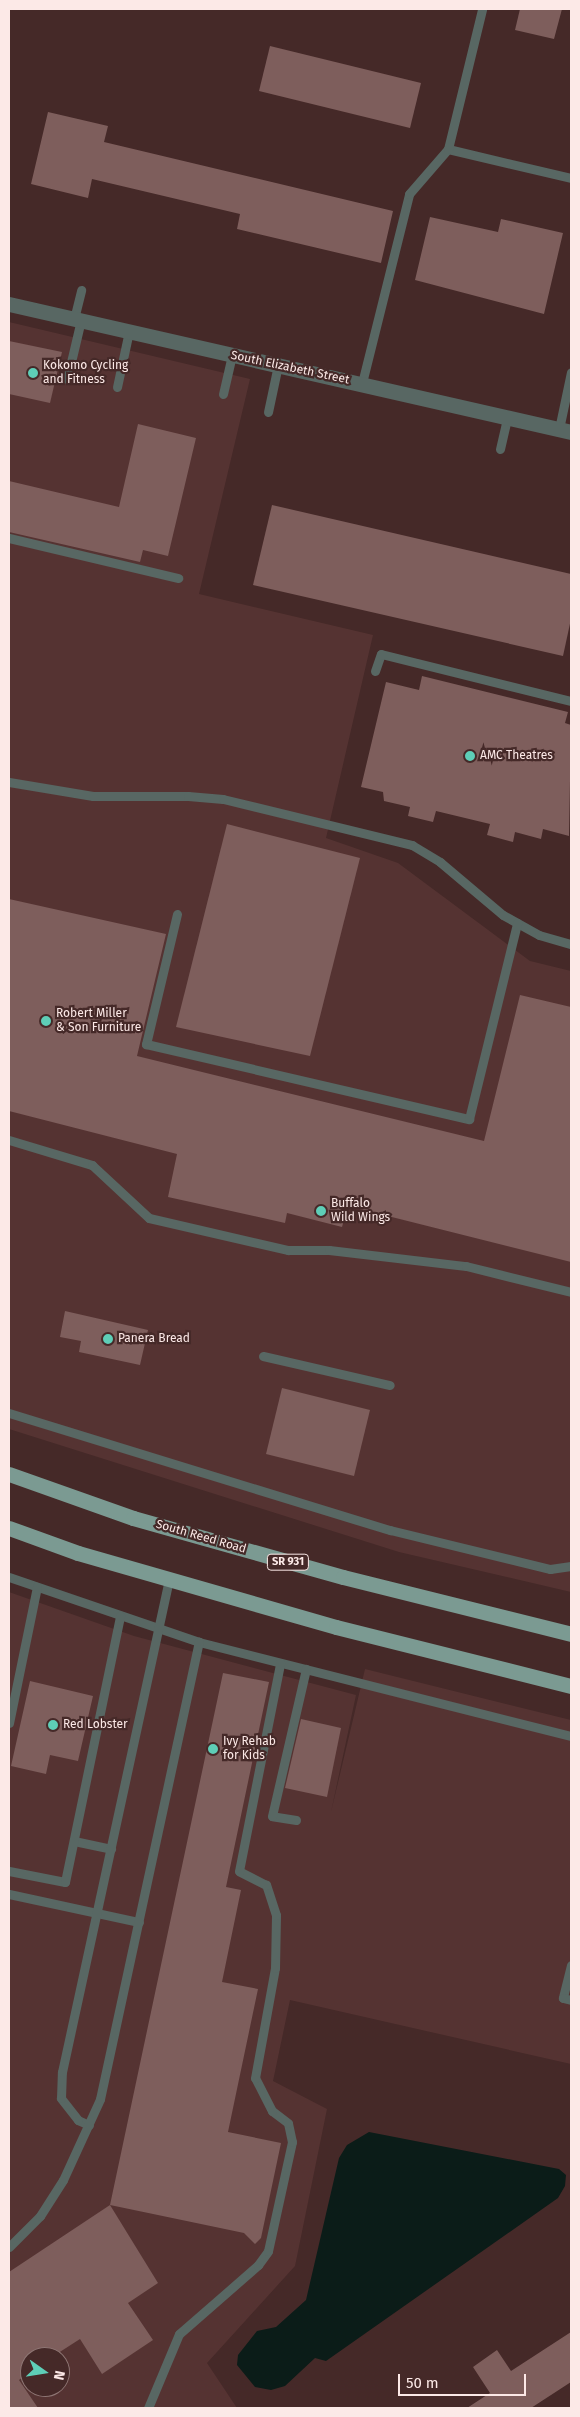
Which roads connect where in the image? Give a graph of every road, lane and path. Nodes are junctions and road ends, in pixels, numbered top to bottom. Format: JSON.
{"nodes":[{"id":1,"x":482,"y":9,"type":"edge"},
{"id":2,"x":448,"y":149,"type":"junction"},
{"id":3,"x":571,"y":178,"type":"edge"},
{"id":4,"x":82,"y":290,"type":"dead end"},
{"id":5,"x":9,"y":304,"type":"edge"},
{"id":6,"x":77,"y":320,"type":"junction"},
{"id":7,"x":129,"y":332,"type":"junction"},
{"id":8,"x":232,"y":355,"type":"junction"},
{"id":9,"x":278,"y":365,"type":"junction"},
{"id":10,"x":571,"y":372,"type":"edge"},
{"id":11,"x":67,"y":379,"type":"dead end"},
{"id":12,"x":362,"y":383,"type":"junction"},
{"id":13,"x":117,"y":387,"type":"dead end"},
{"id":14,"x":223,"y":394,"type":"dead end"},
{"id":15,"x":268,"y":412,"type":"dead end"},
{"id":16,"x":507,"y":418,"type":"junction"},
{"id":17,"x":565,"y":431,"type":"edge"},
{"id":18,"x":500,"y":449,"type":"dead end"},
{"id":19,"x":9,"y":538,"type":"edge"},
{"id":20,"x":178,"y":578,"type":"dead end"},
{"id":21,"x":375,"y":671,"type":"dead end"},
{"id":22,"x":571,"y":701,"type":"edge"},
{"id":23,"x":9,"y":782,"type":"edge"},
{"id":24,"x":177,"y":914,"type":"dead end"},
{"id":25,"x":517,"y":923,"type":"junction"},
{"id":26,"x":571,"y":944,"type":"edge"},
{"id":27,"x":9,"y":1140,"type":"edge"},
{"id":28,"x":571,"y":1292,"type":"edge"},
{"id":29,"x":263,"y":1356,"type":"dead end"},
{"id":30,"x":390,"y":1385,"type":"dead end"},
{"id":31,"x":9,"y":1413,"type":"edge"},
{"id":32,"x":9,"y":1474,"type":"edge"},
{"id":33,"x":9,"y":1528,"type":"edge"},
{"id":34,"x":571,"y":1566,"type":"edge"},
{"id":35,"x":9,"y":1577,"type":"edge"},
{"id":36,"x":169,"y":1579,"type":"junction"},
{"id":37,"x":37,"y":1587,"type":"junction"},
{"id":38,"x":120,"y":1616,"type":"junction"},
{"id":39,"x":158,"y":1628,"type":"junction"},
{"id":40,"x":571,"y":1634,"type":"edge"},
{"id":41,"x":199,"y":1642,"type":"junction"},
{"id":42,"x":280,"y":1663,"type":"junction"},
{"id":43,"x":306,"y":1669,"type":"junction"},
{"id":44,"x":571,"y":1686,"type":"edge"},
{"id":45,"x":9,"y":1723,"type":"edge"},
{"id":46,"x":571,"y":1736,"type":"edge"},
{"id":47,"x":296,"y":1820,"type":"dead end"},
{"id":48,"x":74,"y":1842,"type":"junction"},
{"id":49,"x":111,"y":1849,"type":"junction"},
{"id":50,"x":9,"y":1870,"type":"edge"},
{"id":51,"x":9,"y":1894,"type":"edge"},
{"id":52,"x":97,"y":1912,"type":"junction"},
{"id":53,"x":139,"y":1922,"type":"junction"},
{"id":54,"x":571,"y":1965,"type":"edge"},
{"id":55,"x":571,"y":2000,"type":"edge"},
{"id":56,"x":88,"y":2125,"type":"junction"},
{"id":57,"x":9,"y":2247,"type":"edge"},
{"id":58,"x":148,"y":2408,"type":"edge"}],
"edges":[{"from":1,"to":2,"type":"lane"},
{"from":2,"to":3,"type":"lane"},
{"from":2,"to":12,"type":"lane"},
{"from":4,"to":6,"type":"lane"},
{"from":5,"to":6,"type":"street","name":"South Elizabeth Street"},
{"from":6,"to":7,"type":"street","name":"South Elizabeth Street"},
{"from":6,"to":11,"type":"lane"},
{"from":7,"to":8,"type":"street","name":"South Elizabeth Street"},
{"from":7,"to":13,"type":"lane"},
{"from":8,"to":9,"type":"street","name":"South Elizabeth Street"},
{"from":8,"to":14,"type":"lane"},
{"from":9,"to":12,"type":"street","name":"South Elizabeth Street"},
{"from":9,"to":15,"type":"lane"},
{"from":10,"to":17,"type":"lane"},
{"from":12,"to":16,"type":"street","name":"South Elizabeth Street"},
{"from":16,"to":17,"type":"street","name":"South Elizabeth Street"},
{"from":16,"to":18,"type":"lane"},
{"from":19,"to":20,"type":"lane"},
{"from":21,"to":22,"type":"lane"},
{"from":23,"to":25,"type":"lane"},
{"from":24,"to":25,"type":"lane"},
{"from":25,"to":26,"type":"lane"},
{"from":27,"to":28,"type":"lane"},
{"from":29,"to":30,"type":"lane"},
{"from":31,"to":34,"type":"lane"},
{"from":32,"to":40,"type":"main road","name":"South Reed Road","number":"SR 931"},
{"from":33,"to":36,"type":"main road"},
{"from":35,"to":37,"type":"lane"},
{"from":36,"to":39,"type":"lane"},
{"from":36,"to":44,"type":"main road"},
{"from":37,"to":38,"type":"lane"},
{"from":37,"to":45,"type":"lane"},
{"from":38,"to":39,"type":"lane"},
{"from":38,"to":48,"type":"lane"},
{"from":39,"to":41,"type":"lane"},
{"from":39,"to":49,"type":"lane"},
{"from":41,"to":42,"type":"lane"},
{"from":41,"to":53,"type":"lane"},
{"from":42,"to":43,"type":"lane"},
{"from":42,"to":58,"type":"lane"},
{"from":43,"to":46,"type":"lane"},
{"from":43,"to":47,"type":"lane"},
{"from":48,"to":49,"type":"lane"},
{"from":48,"to":50,"type":"lane"},
{"from":49,"to":52,"type":"lane"},
{"from":51,"to":52,"type":"lane"},
{"from":52,"to":53,"type":"lane"},
{"from":52,"to":56,"type":"lane"},
{"from":53,"to":56,"type":"lane"},
{"from":54,"to":55,"type":"lane"},
{"from":56,"to":57,"type":"lane"}]}
